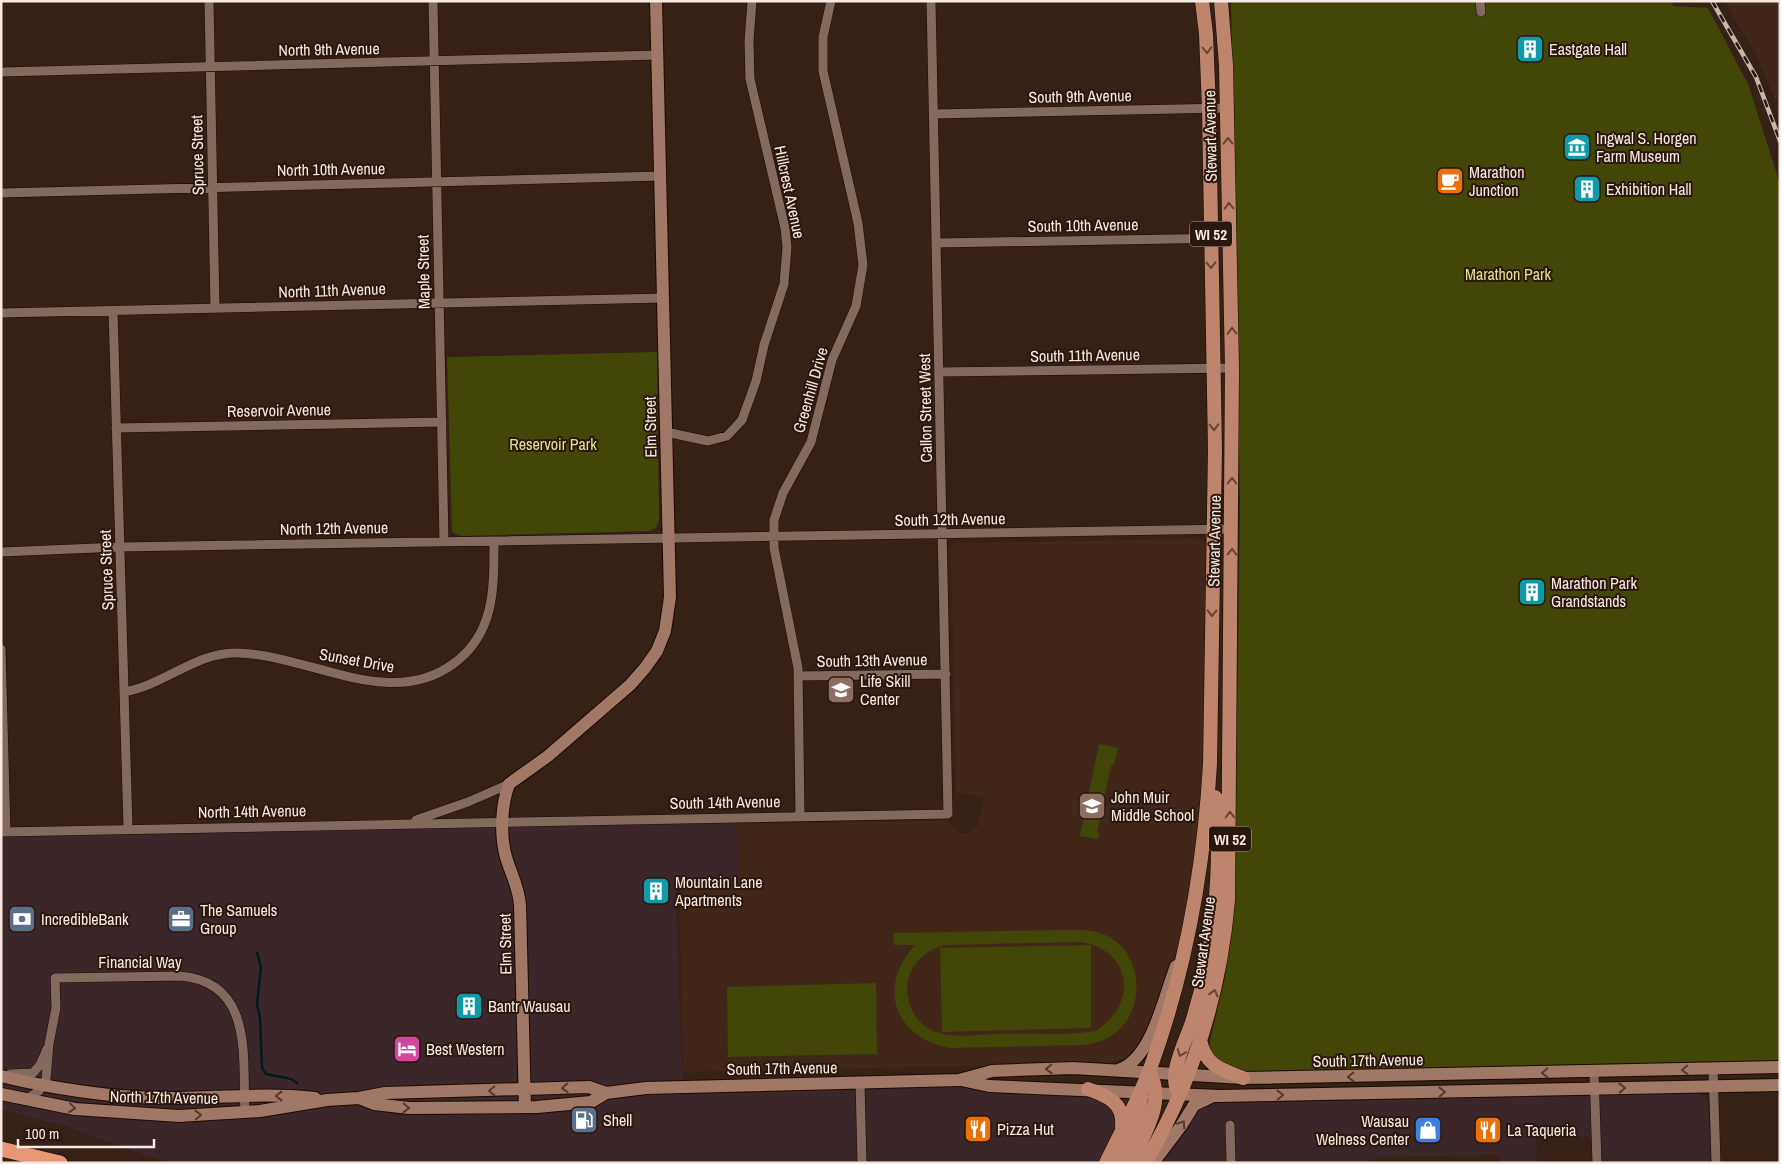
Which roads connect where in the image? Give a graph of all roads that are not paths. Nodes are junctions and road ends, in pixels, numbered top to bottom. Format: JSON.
{"nodes":[{"id":1,"x":209,"y":1,"type":"edge"},
{"id":2,"x":432,"y":1,"type":"edge"},
{"id":3,"x":656,"y":1,"type":"edge"},
{"id":4,"x":752,"y":1,"type":"edge"},
{"id":5,"x":831,"y":1,"type":"edge"},
{"id":6,"x":931,"y":1,"type":"edge"},
{"id":7,"x":1202,"y":1,"type":"edge"},
{"id":8,"x":1221,"y":1,"type":"edge"},
{"id":9,"x":1480,"y":1,"type":"edge"},
{"id":10,"x":1480,"y":12,"type":"dead end"},
{"id":11,"x":658,"y":55,"type":"junction"},
{"id":12,"x":433,"y":62,"type":"junction"},
{"id":13,"x":210,"y":67,"type":"junction"},
{"id":14,"x":1,"y":72,"type":"edge"},
{"id":15,"x":1227,"y":108,"type":"junction"},
{"id":16,"x":1209,"y":109,"type":"junction"},
{"id":17,"x":934,"y":114,"type":"junction"},
{"id":18,"x":660,"y":176,"type":"junction"},
{"id":19,"x":436,"y":182,"type":"junction"},
{"id":20,"x":213,"y":187,"type":"junction"},
{"id":21,"x":1,"y":193,"type":"edge"},
{"id":22,"x":1211,"y":238,"type":"junction"},
{"id":23,"x":1230,"y":238,"type":"junction"},
{"id":24,"x":937,"y":244,"type":"junction"},
{"id":25,"x":664,"y":298,"type":"junction"},
{"id":26,"x":439,"y":302,"type":"junction"},
{"id":27,"x":215,"y":308,"type":"junction"},
{"id":28,"x":112,"y":311,"type":"junction"},
{"id":29,"x":1,"y":313,"type":"edge"},
{"id":30,"x":1213,"y":368,"type":"junction"},
{"id":31,"x":1232,"y":368,"type":"junction"},
{"id":32,"x":939,"y":372,"type":"junction"},
{"id":33,"x":442,"y":422,"type":"junction"},
{"id":34,"x":116,"y":428,"type":"junction"},
{"id":35,"x":666,"y":432,"type":"junction"},
{"id":36,"x":1232,"y":529,"type":"junction"},
{"id":37,"x":1214,"y":530,"type":"junction"},
{"id":38,"x":944,"y":534,"type":"junction"},
{"id":39,"x":773,"y":537,"type":"junction"},
{"id":40,"x":668,"y":539,"type":"junction"},
{"id":41,"x":494,"y":541,"type":"junction"},
{"id":42,"x":444,"y":542,"type":"junction"},
{"id":43,"x":120,"y":547,"type":"junction"},
{"id":44,"x":1,"y":552,"type":"edge"},
{"id":45,"x":1,"y":649,"type":"edge"},
{"id":46,"x":946,"y":674,"type":"junction"},
{"id":47,"x":798,"y":676,"type":"junction"},
{"id":48,"x":124,"y":692,"type":"junction"},
{"id":49,"x":1210,"y":764,"type":"junction"},
{"id":50,"x":509,"y":784,"type":"junction"},
{"id":51,"x":948,"y":814,"type":"joint"},
{"id":52,"x":800,"y":816,"type":"junction"},
{"id":53,"x":503,"y":821,"type":"junction"},
{"id":54,"x":410,"y":822,"type":"junction"},
{"id":55,"x":128,"y":828,"type":"junction"},
{"id":56,"x":4,"y":832,"type":"edge"},
{"id":57,"x":1190,"y":932,"type":"junction"},
{"id":58,"x":1200,"y":1040,"type":"junction"},
{"id":59,"x":49,"y":1044,"type":"junction"},
{"id":60,"x":1780,"y":1067,"type":"edge"},
{"id":61,"x":1713,"y":1069,"type":"junction"},
{"id":62,"x":1116,"y":1070,"type":"junction"},
{"id":63,"x":1149,"y":1072,"type":"junction"},
{"id":64,"x":1594,"y":1072,"type":"junction"},
{"id":65,"x":1181,"y":1074,"type":"junction"},
{"id":66,"x":1,"y":1075,"type":"edge"},
{"id":67,"x":1243,"y":1078,"type":"junction"},
{"id":68,"x":959,"y":1080,"type":"junction"},
{"id":69,"x":860,"y":1082,"type":"junction"},
{"id":70,"x":44,"y":1085,"type":"junction"},
{"id":71,"x":1780,"y":1085,"type":"edge"},
{"id":72,"x":1713,"y":1086,"type":"junction"},
{"id":73,"x":1088,"y":1089,"type":"junction"},
{"id":74,"x":1595,"y":1089,"type":"junction"},
{"id":75,"x":524,"y":1090,"type":"junction"},
{"id":76,"x":606,"y":1092,"type":"junction"},
{"id":77,"x":1140,"y":1092,"type":"junction"},
{"id":78,"x":1156,"y":1093,"type":"junction"},
{"id":79,"x":1,"y":1094,"type":"edge"},
{"id":80,"x":1180,"y":1094,"type":"junction"},
{"id":81,"x":1220,"y":1096,"type":"junction"},
{"id":82,"x":244,"y":1097,"type":"junction"},
{"id":83,"x":359,"y":1098,"type":"junction"},
{"id":84,"x":24,"y":1100,"type":"junction"},
{"id":85,"x":327,"y":1100,"type":"junction"},
{"id":86,"x":525,"y":1107,"type":"junction"},
{"id":87,"x":244,"y":1113,"type":"junction"},
{"id":88,"x":1230,"y":1124,"type":"dead end"},
{"id":89,"x":1121,"y":1132,"type":"junction"},
{"id":90,"x":1,"y":1148,"type":"edge"},
{"id":91,"x":60,"y":1163,"type":"edge"},
{"id":92,"x":862,"y":1163,"type":"edge"},
{"id":93,"x":1106,"y":1163,"type":"edge"},
{"id":94,"x":1118,"y":1163,"type":"edge"},
{"id":95,"x":1131,"y":1163,"type":"edge"},
{"id":96,"x":1145,"y":1163,"type":"edge"},
{"id":97,"x":1153,"y":1163,"type":"edge"},
{"id":98,"x":1231,"y":1163,"type":"edge"},
{"id":99,"x":1597,"y":1163,"type":"edge"},
{"id":100,"x":1716,"y":1163,"type":"edge"}],
"edges":[{"from":1,"to":13,"type":"street","name":"Spruce Street"},
{"from":2,"to":12,"type":"street","name":"Maple Street"},
{"from":3,"to":11,"type":"main road","name":"Elm Street"},
{"from":4,"to":35,"type":"street","name":"Hillcrest Avenue"},
{"from":5,"to":39,"type":"street","name":"Greenhill Drive"},
{"from":6,"to":17,"type":"street","name":"Callon Street West"},
{"from":7,"to":16,"type":"main road","name":"Stewart Avenue","number":"WI 52","one_way":true},
{"from":8,"to":15,"type":"main road","name":"Stewart Avenue","number":"WI 52"},
{"from":9,"to":10,"type":"street"},
{"from":11,"to":12,"type":"street","name":"North 9th Avenue"},
{"from":11,"to":18,"type":"main road","name":"Elm Street"},
{"from":12,"to":13,"type":"street","name":"North 9th Avenue"},
{"from":12,"to":19,"type":"street","name":"Maple Street"},
{"from":13,"to":14,"type":"street","name":"North 9th Avenue"},
{"from":13,"to":20,"type":"street","name":"Spruce Street"},
{"from":15,"to":16,"type":"street","name":"South 9th Avenue"},
{"from":23,"to":15,"type":"main road","name":"Stewart Avenue","number":"WI 52","one_way":true},
{"from":16,"to":17,"type":"street","name":"South 9th Avenue"},
{"from":16,"to":22,"type":"main road","name":"Stewart Avenue","number":"WI 52"},
{"from":17,"to":24,"type":"street","name":"Callon Street West"},
{"from":18,"to":19,"type":"street","name":"North 10th Avenue"},
{"from":18,"to":25,"type":"main road","name":"Elm Street"},
{"from":19,"to":20,"type":"street","name":"North 10th Avenue"},
{"from":19,"to":26,"type":"street","name":"Maple Street"},
{"from":20,"to":21,"type":"street","name":"North 10th Avenue"},
{"from":20,"to":27,"type":"street","name":"Spruce Street"},
{"from":22,"to":23,"type":"street","name":"South 10th Avenue"},
{"from":22,"to":24,"type":"street","name":"South 10th Avenue"},
{"from":22,"to":30,"type":"main road","name":"Stewart Avenue","number":"WI 52","one_way":true},
{"from":31,"to":23,"type":"main road","name":"Stewart Avenue","number":"WI 52","one_way":true},
{"from":24,"to":32,"type":"street","name":"Callon Street West"},
{"from":25,"to":26,"type":"street","name":"North 11th Avenue"},
{"from":25,"to":35,"type":"main road","name":"Elm Street"},
{"from":26,"to":27,"type":"street","name":"North 11th Avenue"},
{"from":26,"to":33,"type":"street","name":"Maple Street"},
{"from":27,"to":28,"type":"street","name":"North 11th Avenue"},
{"from":28,"to":29,"type":"street","name":"North 11th Avenue"},
{"from":28,"to":34,"type":"street","name":"Spruce Street"},
{"from":30,"to":31,"type":"street","name":"South 11th Avenue"},
{"from":30,"to":32,"type":"street","name":"South 11th Avenue"},
{"from":30,"to":37,"type":"main road","name":"Stewart Avenue","number":"WI 52","one_way":true},
{"from":36,"to":31,"type":"main road","name":"Stewart Avenue","number":"WI 52","one_way":true},
{"from":32,"to":38,"type":"street","name":"Callon Street West"},
{"from":33,"to":34,"type":"street","name":"Reservoir Avenue"},
{"from":33,"to":42,"type":"street","name":"Maple Street"},
{"from":34,"to":43,"type":"street","name":"Spruce Street"},
{"from":35,"to":40,"type":"main road","name":"Elm Street"},
{"from":36,"to":37,"type":"street","name":"South 12th Avenue"},
{"from":58,"to":36,"type":"main road","name":"Stewart Avenue","number":"WI 52","one_way":true},
{"from":37,"to":38,"type":"street","name":"South 12th Avenue"},
{"from":37,"to":49,"type":"main road","name":"Stewart Avenue","number":"WI 52","one_way":true},
{"from":38,"to":39,"type":"street","name":"South 12th Avenue"},
{"from":38,"to":46,"type":"street","name":"Callon Street West"},
{"from":39,"to":40,"type":"street","name":"South 12th Avenue"},
{"from":39,"to":47,"type":"street","name":"Greenhill Drive"},
{"from":40,"to":41,"type":"street","name":"North 12th Avenue"},
{"from":40,"to":50,"type":"main road","name":"Elm Street"},
{"from":41,"to":42,"type":"street","name":"North 12th Avenue"},
{"from":41,"to":48,"type":"street","name":"Sunset Drive"},
{"from":42,"to":43,"type":"street","name":"North 12th Avenue"},
{"from":43,"to":44,"type":"street","name":"North 12th Avenue"},
{"from":43,"to":48,"type":"street","name":"Spruce Street"},
{"from":45,"to":56,"type":"street"},
{"from":46,"to":47,"type":"street","name":"South 13th Avenue"},
{"from":46,"to":51,"type":"street","name":"Callon Street West"},
{"from":47,"to":52,"type":"street","name":"Greenhill Drive"},
{"from":48,"to":55,"type":"street","name":"Spruce Street"},
{"from":49,"to":57,"type":"main road","name":"Stewart Avenue","number":"WI 52"},
{"from":49,"to":65,"type":"main road","one_way":true},
{"from":50,"to":53,"type":"main road","name":"Elm Street"},
{"from":50,"to":54,"type":"street","name":"Elm Street"},
{"from":51,"to":52,"type":"street","name":"South 14th Avenue"},
{"from":52,"to":53,"type":"street","name":"South 14th Avenue"},
{"from":53,"to":54,"type":"street","name":"North 14th Avenue"},
{"from":53,"to":75,"type":"main road","name":"Elm Street"},
{"from":54,"to":55,"type":"street","name":"North 14th Avenue"},
{"from":55,"to":56,"type":"street","name":"North 14th Avenue"},
{"from":57,"to":62,"type":"main road"},
{"from":57,"to":63,"type":"main road","name":"Stewart Avenue","number":"WI 52"},
{"from":58,"to":65,"type":"main road","name":"Stewart Avenue","number":"WI 52"},
{"from":58,"to":67,"type":"main road"},
{"from":59,"to":66,"type":"street","name":"Financial Way"},
{"from":59,"to":70,"type":"street","name":"Financial Way"},
{"from":59,"to":82,"type":"street","name":"Financial Way"},
{"from":60,"to":61,"type":"main road","name":"South 17th Avenue"},
{"from":61,"to":64,"type":"main road","name":"South 17th Avenue","one_way":true},
{"from":61,"to":72,"type":"street"},
{"from":62,"to":63,"type":"main road","name":"South 17th Avenue"},
{"from":62,"to":68,"type":"main road","name":"South 17th Avenue","one_way":true},
{"from":63,"to":65,"type":"main road","name":"South 17th Avenue"},
{"from":63,"to":77,"type":"main road","number":"WI 52"},
{"from":63,"to":78,"type":"main road"},
{"from":64,"to":67,"type":"main road","name":"South 17th Avenue","one_way":true},
{"from":64,"to":74,"type":"street"},
{"from":65,"to":67,"type":"main road","name":"South 17th Avenue"},
{"from":65,"to":80,"type":"main road","number":"WI 52"},
{"from":66,"to":70,"type":"main road","name":"North 17th Avenue"},
{"from":68,"to":69,"type":"main road","name":"South 17th Avenue"},
{"from":68,"to":73,"type":"main road","name":"South 17th Avenue"},
{"from":69,"to":76,"type":"main road","name":"South 17th Avenue"},
{"from":69,"to":92,"type":"street"},
{"from":70,"to":82,"type":"main road","name":"North 17th Avenue"},
{"from":70,"to":84,"type":"street"},
{"from":71,"to":72,"type":"main road","name":"South 17th Avenue"},
{"from":74,"to":72,"type":"main road","name":"South 17th Avenue","one_way":true},
{"from":72,"to":100,"type":"street"},
{"from":73,"to":77,"type":"main road","name":"South 17th Avenue"},
{"from":73,"to":89,"type":"main road"},
{"from":81,"to":74,"type":"main road","name":"South 17th Avenue","one_way":true},
{"from":74,"to":99,"type":"street"},
{"from":76,"to":75,"type":"main road","name":"South 17th Avenue","one_way":true},
{"from":75,"to":83,"type":"main road","name":"North 17th Avenue","one_way":true},
{"from":75,"to":86,"type":"main road","name":"Elm Street"},
{"from":76,"to":86,"type":"main road","name":"South 17th Avenue"},
{"from":77,"to":78,"type":"main road","name":"South 17th Avenue"},
{"from":77,"to":89,"type":"main road","number":"WI 52"},
{"from":77,"to":94,"type":"main road"},
{"from":78,"to":80,"type":"main road","name":"South 17th Avenue"},
{"from":78,"to":95,"type":"main road"},
{"from":79,"to":84,"type":"main road","name":"North 17th Avenue"},
{"from":80,"to":81,"type":"main road","name":"South 17th Avenue"},
{"from":80,"to":96,"type":"main road","number":"WI 52"},
{"from":97,"to":81,"type":"main road","one_way":true},
{"from":85,"to":82,"type":"main road","name":"North 17th Avenue","one_way":true},
{"from":82,"to":87,"type":"street","name":"Financial Way"},
{"from":83,"to":85,"type":"main road","name":"North 17th Avenue"},
{"from":83,"to":86,"type":"main road","name":"North 17th Avenue","one_way":true},
{"from":84,"to":87,"type":"main road","name":"North 17th Avenue","one_way":true},
{"from":85,"to":87,"type":"main road","name":"North 17th Avenue"},
{"from":88,"to":98,"type":"street"},
{"from":89,"to":93,"type":"main road","number":"WI 52"},
{"from":90,"to":91,"type":"highway"}]}
